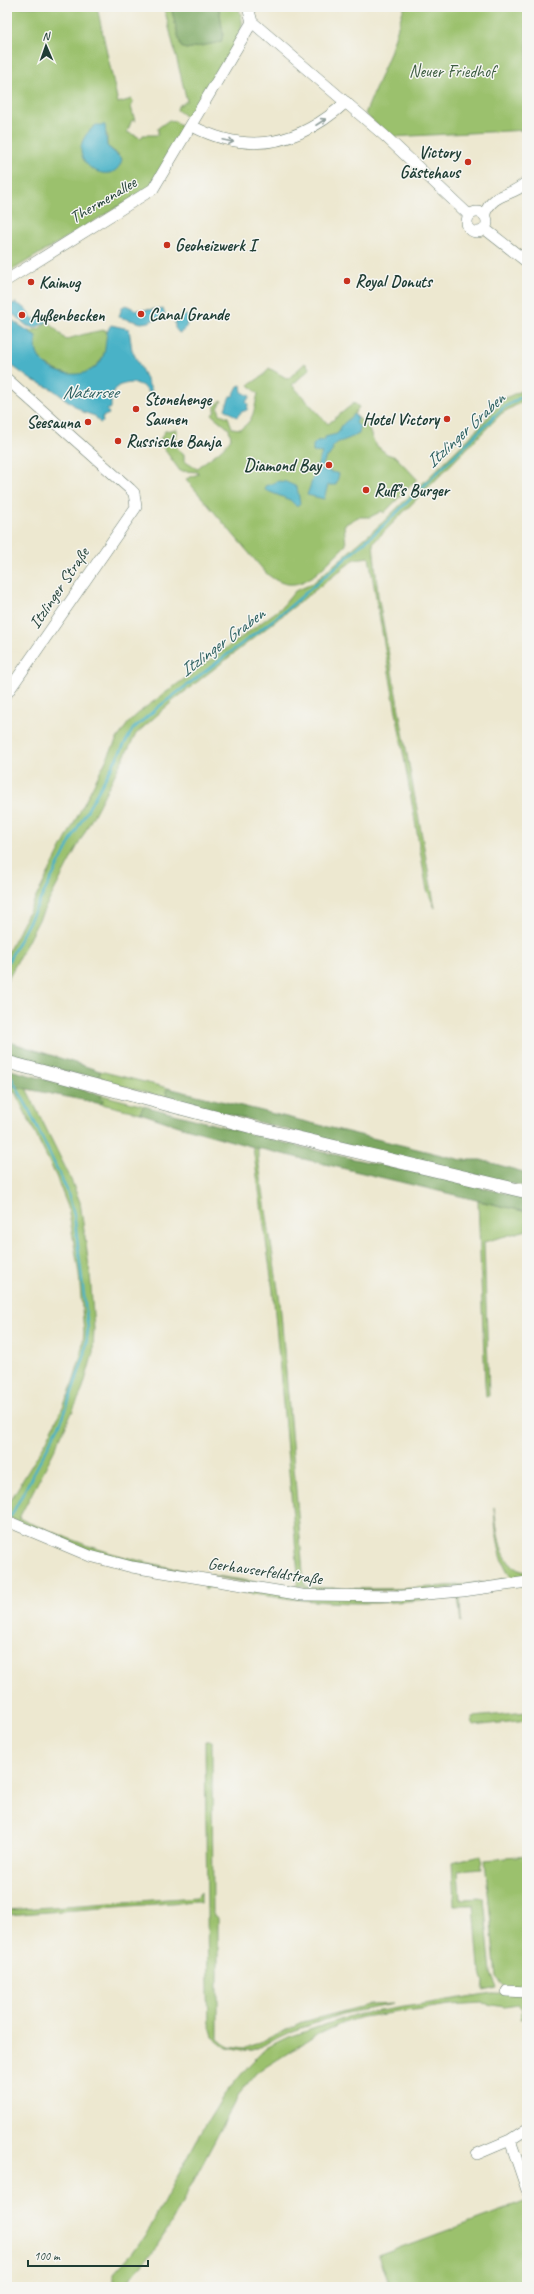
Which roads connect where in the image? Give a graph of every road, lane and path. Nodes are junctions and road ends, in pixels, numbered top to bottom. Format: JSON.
{"nodes":[{"id":1,"x":248,"y":7,"type":"edge"},
{"id":2,"x":252,"y":22,"type":"junction"},
{"id":3,"x":346,"y":102,"type":"junction"},
{"id":4,"x":192,"y":126,"type":"junction"},
{"id":5,"x":527,"y":180,"type":"edge"},
{"id":6,"x":469,"y":215,"type":"junction"},
{"id":7,"x":484,"y":215,"type":"junction"},
{"id":8,"x":485,"y":229,"type":"junction"},
{"id":9,"x":527,"y":262,"type":"edge"},
{"id":10,"x":7,"y":280,"type":"edge"},
{"id":11,"x":7,"y":378,"type":"edge"},
{"id":12,"x":7,"y":693,"type":"edge"},
{"id":13,"x":7,"y":1062,"type":"edge"},
{"id":14,"x":527,"y":1192,"type":"edge"},
{"id":15,"x":7,"y":1521,"type":"edge"},
{"id":16,"x":527,"y":1582,"type":"edge"},
{"id":17,"x":507,"y":1991,"type":"dead end"},
{"id":18,"x":527,"y":1992,"type":"edge"},
{"id":19,"x":527,"y":2129,"type":"edge"},
{"id":20,"x":510,"y":2140,"type":"junction"},
{"id":21,"x":477,"y":2154,"type":"dead end"},
{"id":22,"x":527,"y":2190,"type":"edge"}],
"edges":[{"from":1,"to":2,"type":"street"},
{"from":2,"to":3,"type":"street"},
{"from":2,"to":4,"type":"street","name":"Thermenallee"},
{"from":4,"to":3,"type":"street","one_way":true},
{"from":3,"to":6,"type":"street"},
{"from":4,"to":10,"type":"street","name":"Thermenallee"},
{"from":5,"to":7,"type":"street"},
{"from":6,"to":7,"type":"street"},
{"from":6,"to":8,"type":"street"},
{"from":7,"to":8,"type":"street"},
{"from":8,"to":9,"type":"street"},
{"from":11,"to":12,"type":"street","name":"Itzlinger Straße"},
{"from":13,"to":14,"type":"main road"},
{"from":15,"to":16,"type":"street","name":"Gerhauserfeldstraße"},
{"from":17,"to":18,"type":"street"},
{"from":19,"to":20,"type":"street"},
{"from":20,"to":21,"type":"street"},
{"from":20,"to":22,"type":"street"}]}
